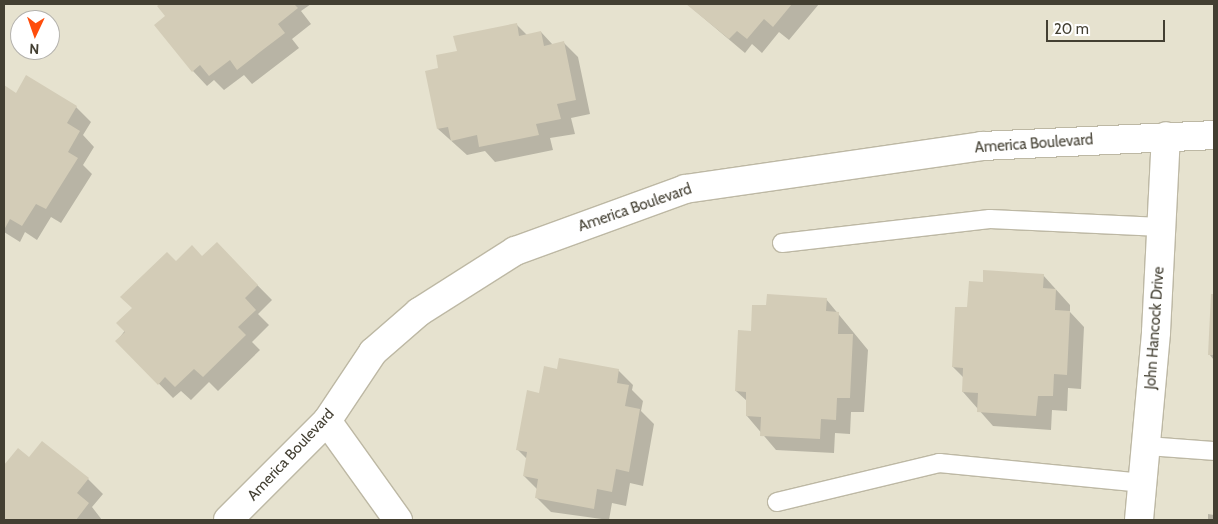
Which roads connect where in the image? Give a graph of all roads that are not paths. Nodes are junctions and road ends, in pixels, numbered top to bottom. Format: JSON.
{"nodes":[{"id":1,"x":1214,"y":134,"type":"edge"},
{"id":2,"x":1166,"y":136,"type":"junction"},
{"id":3,"x":1161,"y":227,"type":"junction"},
{"id":4,"x":782,"y":243,"type":"dead end"},
{"id":5,"x":327,"y":421,"type":"junction"},
{"id":6,"x":1146,"y":446,"type":"junction"},
{"id":7,"x":1214,"y":451,"type":"edge"},
{"id":8,"x":1143,"y":483,"type":"junction"},
{"id":9,"x":777,"y":502,"type":"dead end"},
{"id":10,"x":228,"y":520,"type":"edge"},
{"id":11,"x":398,"y":520,"type":"edge"},
{"id":12,"x":1139,"y":520,"type":"edge"}],
"edges":[{"from":1,"to":2,"type":"street","name":"America Boulevard"},
{"from":2,"to":3,"type":"street","name":"John Hancock Drive"},
{"from":2,"to":5,"type":"street","name":"America Boulevard"},
{"from":3,"to":4,"type":"lane"},
{"from":3,"to":6,"type":"street","name":"John Hancock Drive"},
{"from":5,"to":10,"type":"street","name":"America Boulevard"},
{"from":5,"to":11,"type":"street"},
{"from":6,"to":7,"type":"lane"},
{"from":6,"to":8,"type":"street","name":"John Hancock Drive"},
{"from":8,"to":9,"type":"lane"},
{"from":8,"to":12,"type":"street","name":"John Hancock Drive"}]}
